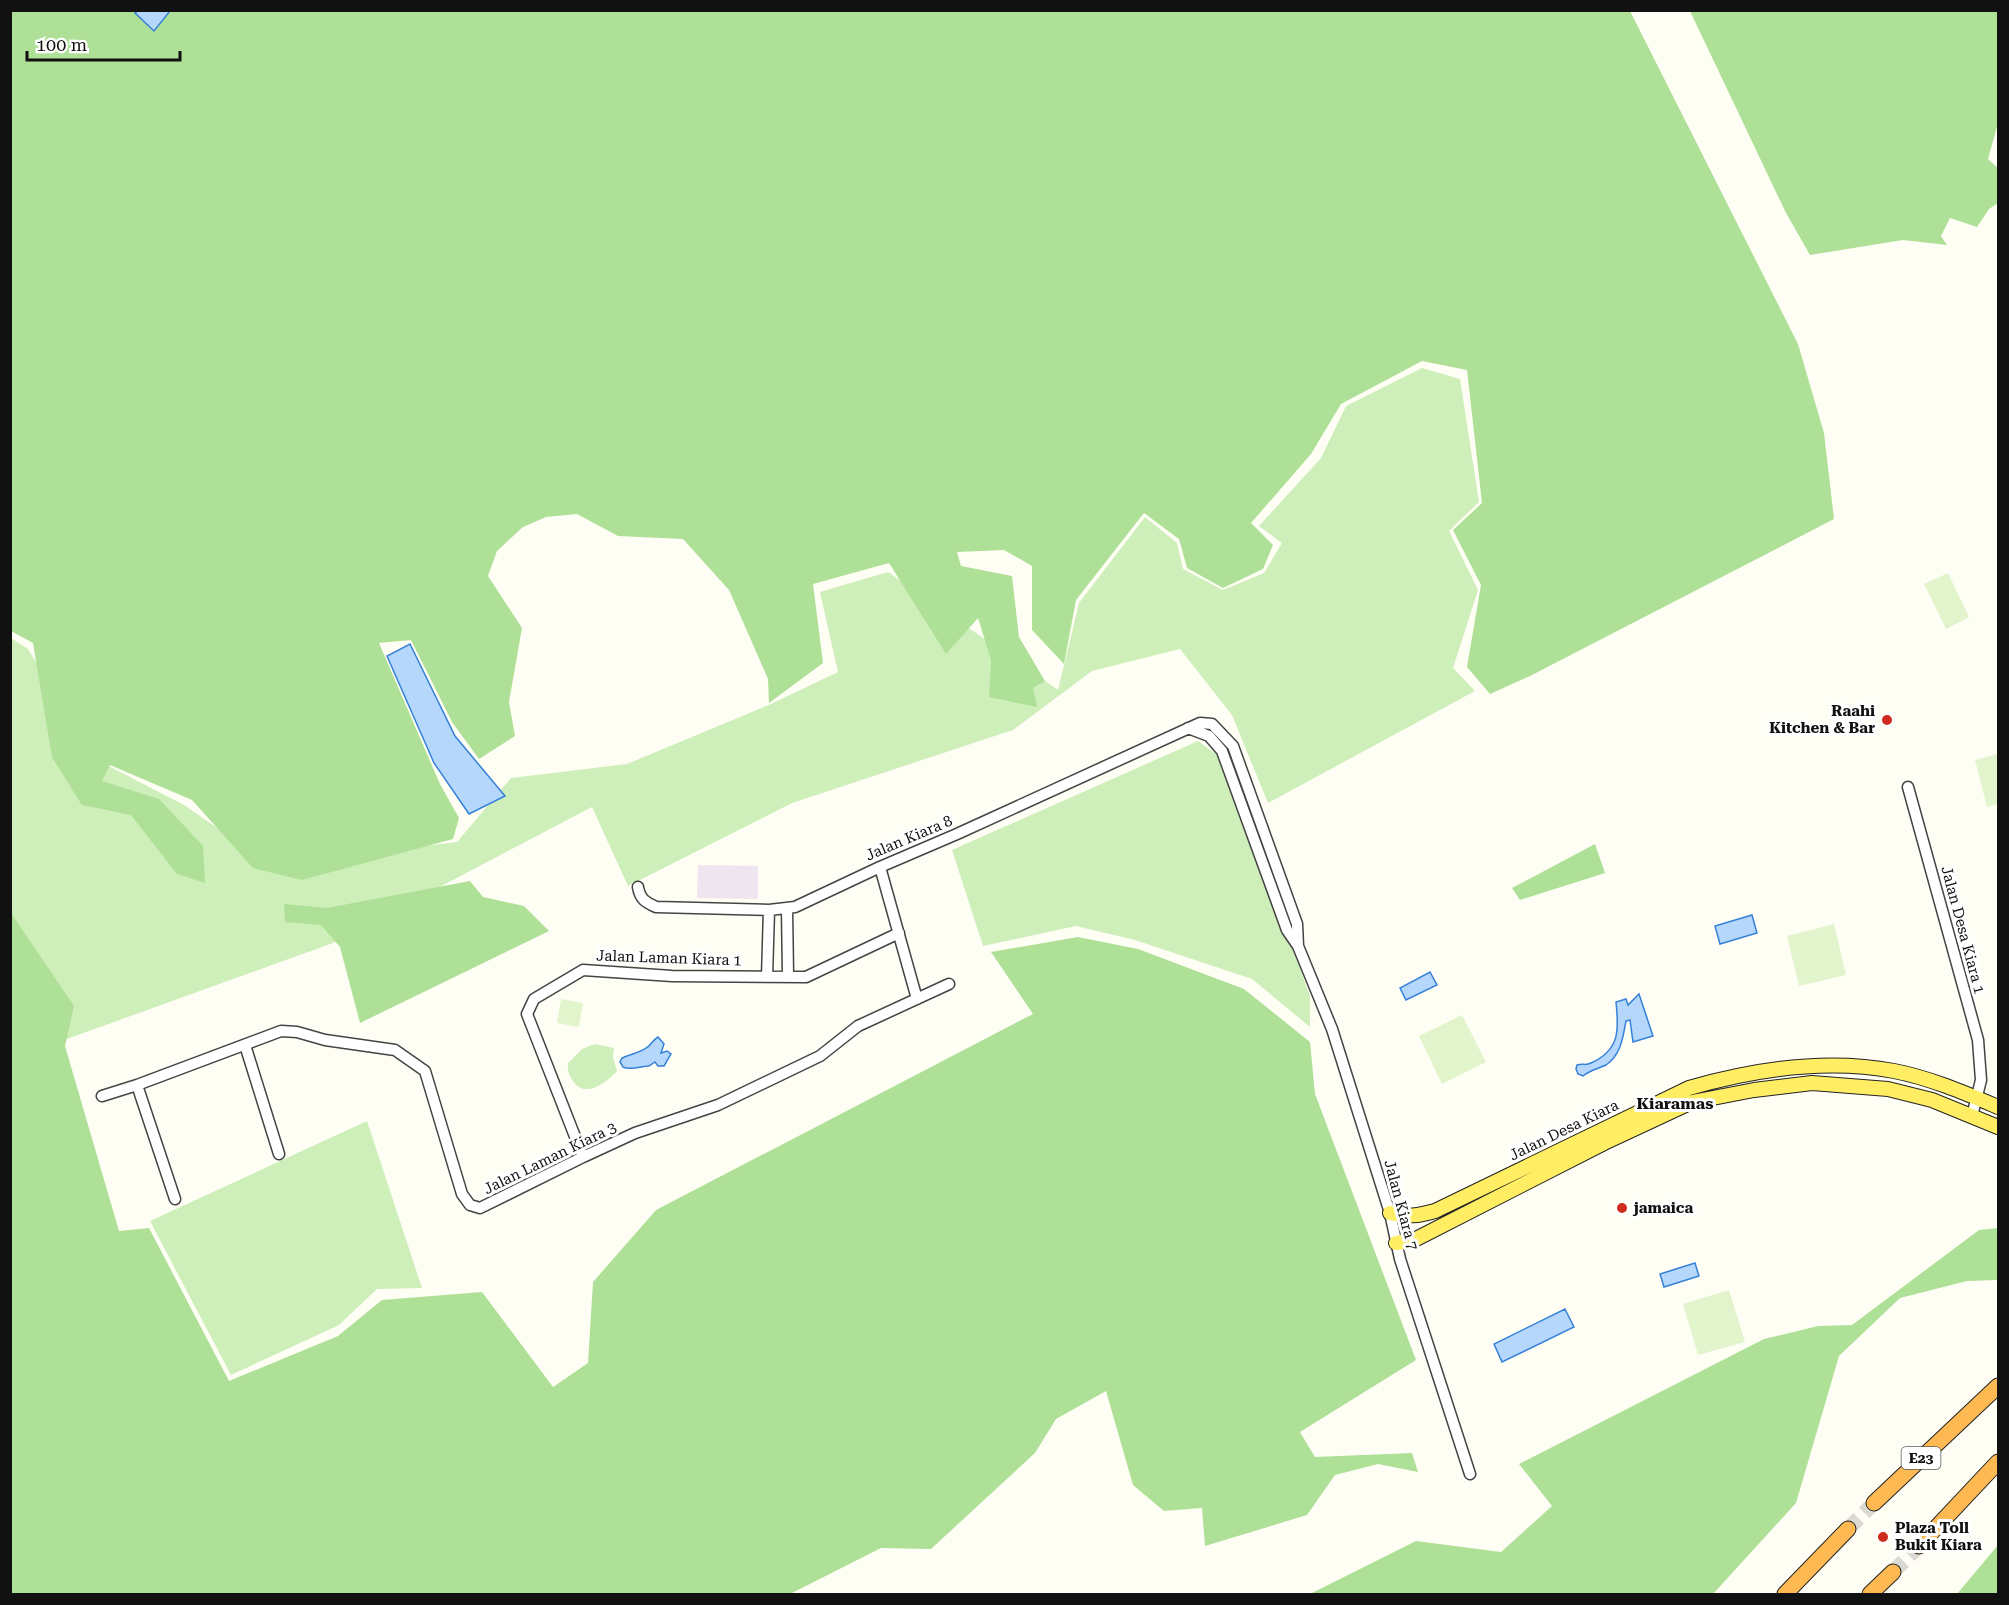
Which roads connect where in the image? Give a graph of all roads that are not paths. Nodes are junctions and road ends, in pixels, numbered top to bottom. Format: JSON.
{"nodes":[{"id":1,"x":1908,"y":787,"type":"dead end"},
{"id":2,"x":880,"y":867,"type":"junction"},
{"id":3,"x":638,"y":887,"type":"dead end"},
{"id":4,"x":787,"y":909,"type":"junction"},
{"id":5,"x":769,"y":910,"type":"junction"},
{"id":6,"x":899,"y":933,"type":"junction"},
{"id":7,"x":1299,"y":946,"type":"joint"},
{"id":8,"x":788,"y":976,"type":"junction"},
{"id":9,"x":767,"y":977,"type":"junction"},
{"id":10,"x":949,"y":984,"type":"dead end"},
{"id":11,"x":918,"y":999,"type":"junction"},
{"id":12,"x":245,"y":1045,"type":"junction"},
{"id":13,"x":137,"y":1085,"type":"junction"},
{"id":14,"x":102,"y":1096,"type":"dead end"},
{"id":15,"x":1977,"y":1098,"type":"junction"},
{"id":16,"x":1998,"y":1107,"type":"edge"},
{"id":17,"x":1972,"y":1116,"type":"junction"},
{"id":18,"x":1998,"y":1127,"type":"edge"},
{"id":19,"x":279,"y":1154,"type":"dead end"},
{"id":20,"x":583,"y":1156,"type":"junction"},
{"id":21,"x":175,"y":1199,"type":"dead end"},
{"id":22,"x":1390,"y":1213,"type":"junction"},
{"id":23,"x":1395,"y":1243,"type":"junction"},
{"id":24,"x":1998,"y":1386,"type":"edge"},
{"id":25,"x":1998,"y":1462,"type":"edge"},
{"id":26,"x":1470,"y":1474,"type":"dead end"},
{"id":27,"x":1874,"y":1503,"type":"tunnel mouth"},
{"id":28,"x":1848,"y":1528,"type":"tunnel mouth"},
{"id":29,"x":1919,"y":1546,"type":"tunnel mouth"},
{"id":30,"x":1893,"y":1572,"type":"tunnel mouth"},
{"id":31,"x":1785,"y":1594,"type":"edge"},
{"id":32,"x":1870,"y":1594,"type":"edge"}],
"edges":[{"from":1,"to":15,"type":"street","name":"Jalan Desa Kiara 1"},
{"from":2,"to":4,"type":"street","name":"Jalan Kiara 8"},
{"from":2,"to":6,"type":"street"},
{"from":2,"to":7,"type":"street","name":"Jalan Kiara 8"},
{"from":3,"to":5,"type":"street","name":"Jalan Kiara 8"},
{"from":4,"to":5,"type":"street","name":"Jalan Kiara 8"},
{"from":4,"to":8,"type":"street"},
{"from":5,"to":9,"type":"street"},
{"from":6,"to":8,"type":"street","name":"Jalan Laman Kiara 1"},
{"from":6,"to":11,"type":"street"},
{"from":7,"to":22,"type":"street","name":"Jalan Kiara 7"},
{"from":8,"to":9,"type":"street","name":"Jalan Laman Kiara 1"},
{"from":9,"to":20,"type":"street","name":"Jalan Laman Kiara 1"},
{"from":10,"to":11,"type":"street","name":"Jalan Laman Kiara 3"},
{"from":11,"to":20,"type":"street","name":"Jalan Laman Kiara 3"},
{"from":12,"to":13,"type":"street","name":"Jalan Laman Kiara 3"},
{"from":12,"to":19,"type":"street"},
{"from":12,"to":20,"type":"street","name":"Jalan Laman Kiara 3"},
{"from":13,"to":14,"type":"street","name":"Jalan Laman Kiara 3"},
{"from":13,"to":21,"type":"street"},
{"from":15,"to":16,"type":"main road","name":"Jalan Desa Kiara"},
{"from":15,"to":17,"type":"street","name":"Jalan Desa Kiara 1"},
{"from":15,"to":22,"type":"main road","name":"Jalan Desa Kiara"},
{"from":17,"to":18,"type":"main road","name":"Jalan Desa Kiara"},
{"from":17,"to":23,"type":"main road","name":"Jalan Desa Kiara"},
{"from":22,"to":23,"type":"street","name":"Jalan Kiara 7"},
{"from":23,"to":26,"type":"street","name":"Jalan Kiara 7"},
{"from":24,"to":27,"type":"highway","number":"E23"},
{"from":25,"to":29,"type":"highway"},
{"from":28,"to":31,"type":"highway"},
{"from":30,"to":32,"type":"highway"}]}
